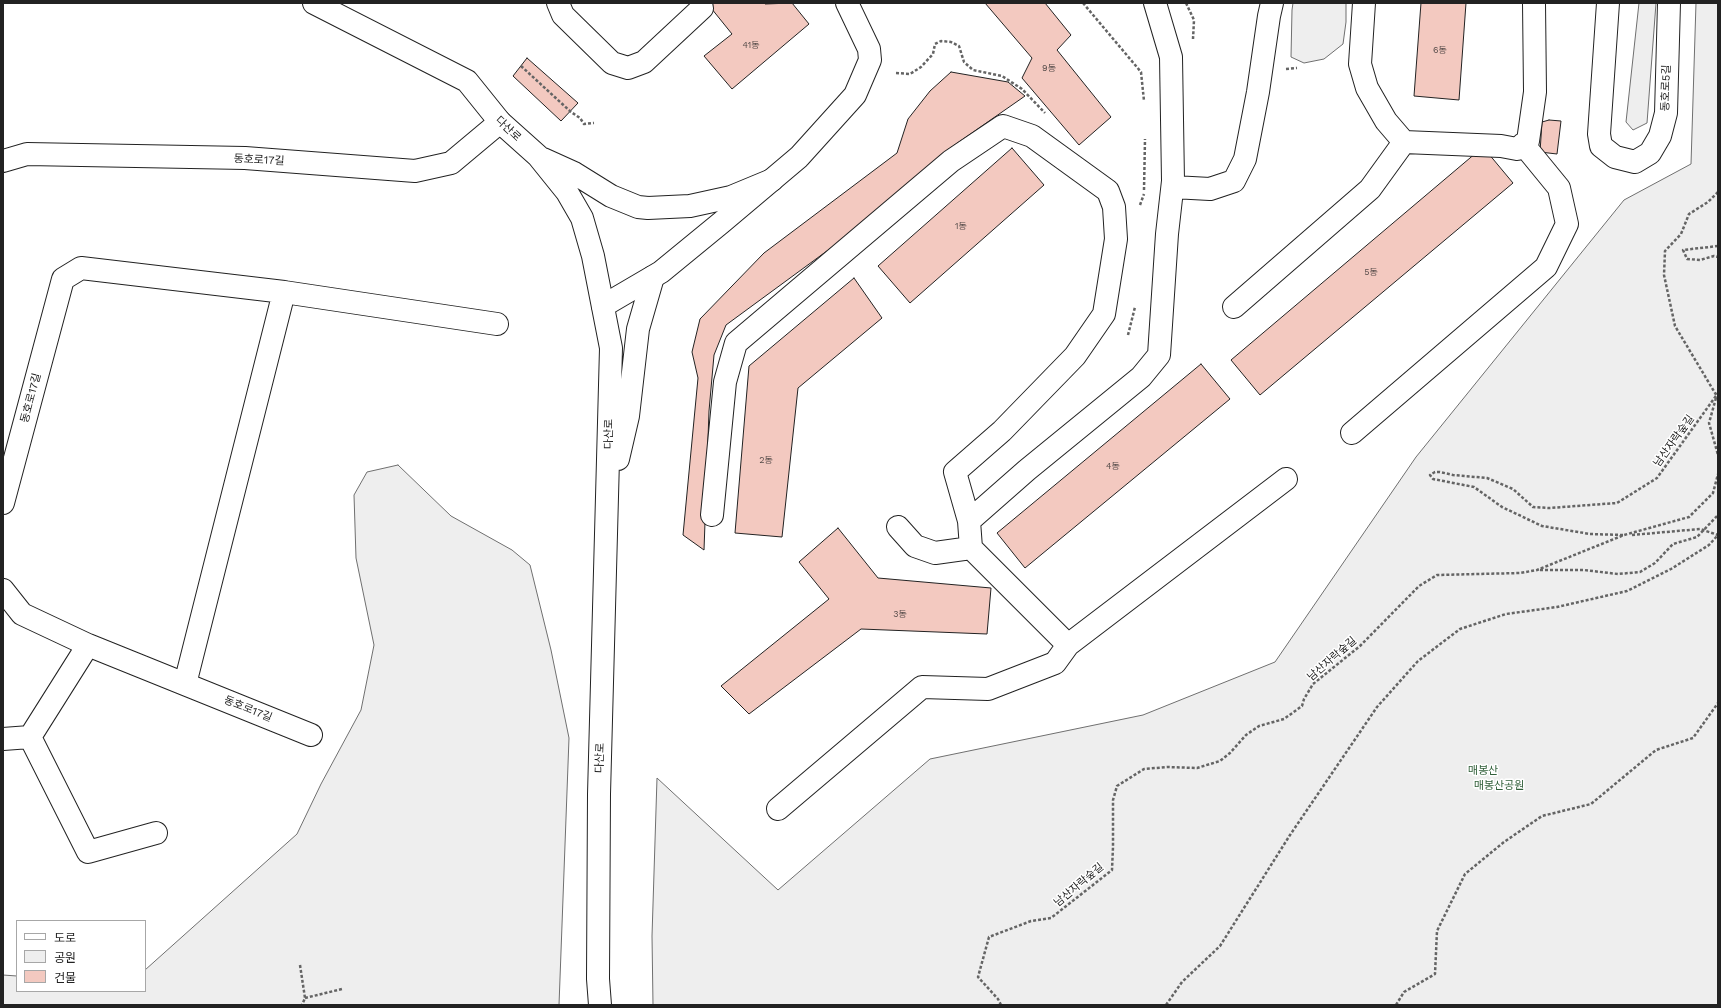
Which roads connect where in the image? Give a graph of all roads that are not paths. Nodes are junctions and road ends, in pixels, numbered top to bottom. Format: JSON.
{"nodes":[{"id":1,"x":314,"y":3,"type":"edge"},
{"id":2,"x":558,"y":3,"type":"edge"},
{"id":3,"x":847,"y":3,"type":"edge"},
{"id":4,"x":1155,"y":3,"type":"edge"},
{"id":5,"x":1272,"y":3,"type":"edge"},
{"id":6,"x":1364,"y":3,"type":"edge"},
{"id":7,"x":1534,"y":3,"type":"edge"},
{"id":8,"x":1608,"y":3,"type":"edge"},
{"id":9,"x":1668,"y":3,"type":"edge"},
{"id":10,"x":702,"y":8,"type":"dead end"},
{"id":11,"x":500,"y":122,"type":"junction"},
{"id":12,"x":1404,"y":142,"type":"junction"},
{"id":13,"x":1523,"y":144,"type":"junction"},
{"id":14,"x":538,"y":156,"type":"junction"},
{"id":15,"x":3,"y":161,"type":"edge"},
{"id":16,"x":772,"y":180,"type":"junction"},
{"id":17,"x":1172,"y":187,"type":"junction"},
{"id":18,"x":653,"y":277,"type":"junction"},
{"id":19,"x":284,"y":292,"type":"junction"},
{"id":20,"x":603,"y":306,"type":"junction"},
{"id":21,"x":1234,"y":307,"type":"dead end"},
{"id":22,"x":497,"y":324,"type":"dead end"},
{"id":23,"x":1352,"y":433,"type":"dead end"},
{"id":24,"x":1286,"y":479,"type":"dead end"},
{"id":25,"x":3,"y":503,"type":"edge"},
{"id":26,"x":607,"y":508,"type":"junction"},
{"id":27,"x":712,"y":515,"type":"dead end"},
{"id":28,"x":969,"y":521,"type":"junction"},
{"id":29,"x":898,"y":527,"type":"dead end"},
{"id":30,"x":971,"y":548,"type":"junction"},
{"id":31,"x":3,"y":590,"type":"edge"},
{"id":32,"x":88,"y":645,"type":"junction"},
{"id":33,"x":1068,"y":645,"type":"junction"},
{"id":34,"x":185,"y":684,"type":"junction"},
{"id":35,"x":311,"y":735,"type":"dead end"},
{"id":36,"x":30,"y":737,"type":"junction"},
{"id":37,"x":3,"y":738,"type":"edge"},
{"id":38,"x":778,"y":810,"type":"dead end"},
{"id":39,"x":156,"y":833,"type":"dead end"},
{"id":40,"x":600,"y":1005,"type":"edge"}],
"edges":[{"from":1,"to":11,"type":"street","name":"다산로"},
{"from":2,"to":10,"type":"street"},
{"from":3,"to":16,"type":"street"},
{"from":4,"to":17,"type":"street"},
{"from":5,"to":17,"type":"street"},
{"from":6,"to":12,"type":"street"},
{"from":7,"to":13,"type":"street"},
{"from":8,"to":9,"type":"street","name":"동호로5길"},
{"from":11,"to":14,"type":"street","name":"다산로"},
{"from":11,"to":15,"type":"street","name":"동호로17길"},
{"from":12,"to":13,"type":"street"},
{"from":12,"to":21,"type":"street"},
{"from":13,"to":23,"type":"street"},
{"from":14,"to":16,"type":"street"},
{"from":14,"to":20,"type":"street","name":"다산로"},
{"from":16,"to":18,"type":"street"},
{"from":17,"to":28,"type":"street"},
{"from":18,"to":20,"type":"street"},
{"from":18,"to":26,"type":"street"},
{"from":19,"to":22,"type":"street","name":"동호로17길"},
{"from":19,"to":25,"type":"street","name":"동호로17길"},
{"from":19,"to":34,"type":"street"},
{"from":20,"to":26,"type":"street","name":"다산로"},
{"from":24,"to":33,"type":"street"},
{"from":26,"to":40,"type":"street","name":"다산로"},
{"from":27,"to":28,"type":"street"},
{"from":28,"to":30,"type":"street"},
{"from":29,"to":30,"type":"street"},
{"from":30,"to":33,"type":"street"},
{"from":31,"to":32,"type":"street","name":"동호로17길"},
{"from":32,"to":34,"type":"street","name":"동호로17길"},
{"from":32,"to":36,"type":"street"},
{"from":33,"to":38,"type":"street"},
{"from":34,"to":35,"type":"street","name":"동호로17길"},
{"from":36,"to":37,"type":"street"},
{"from":36,"to":39,"type":"street"}]}
